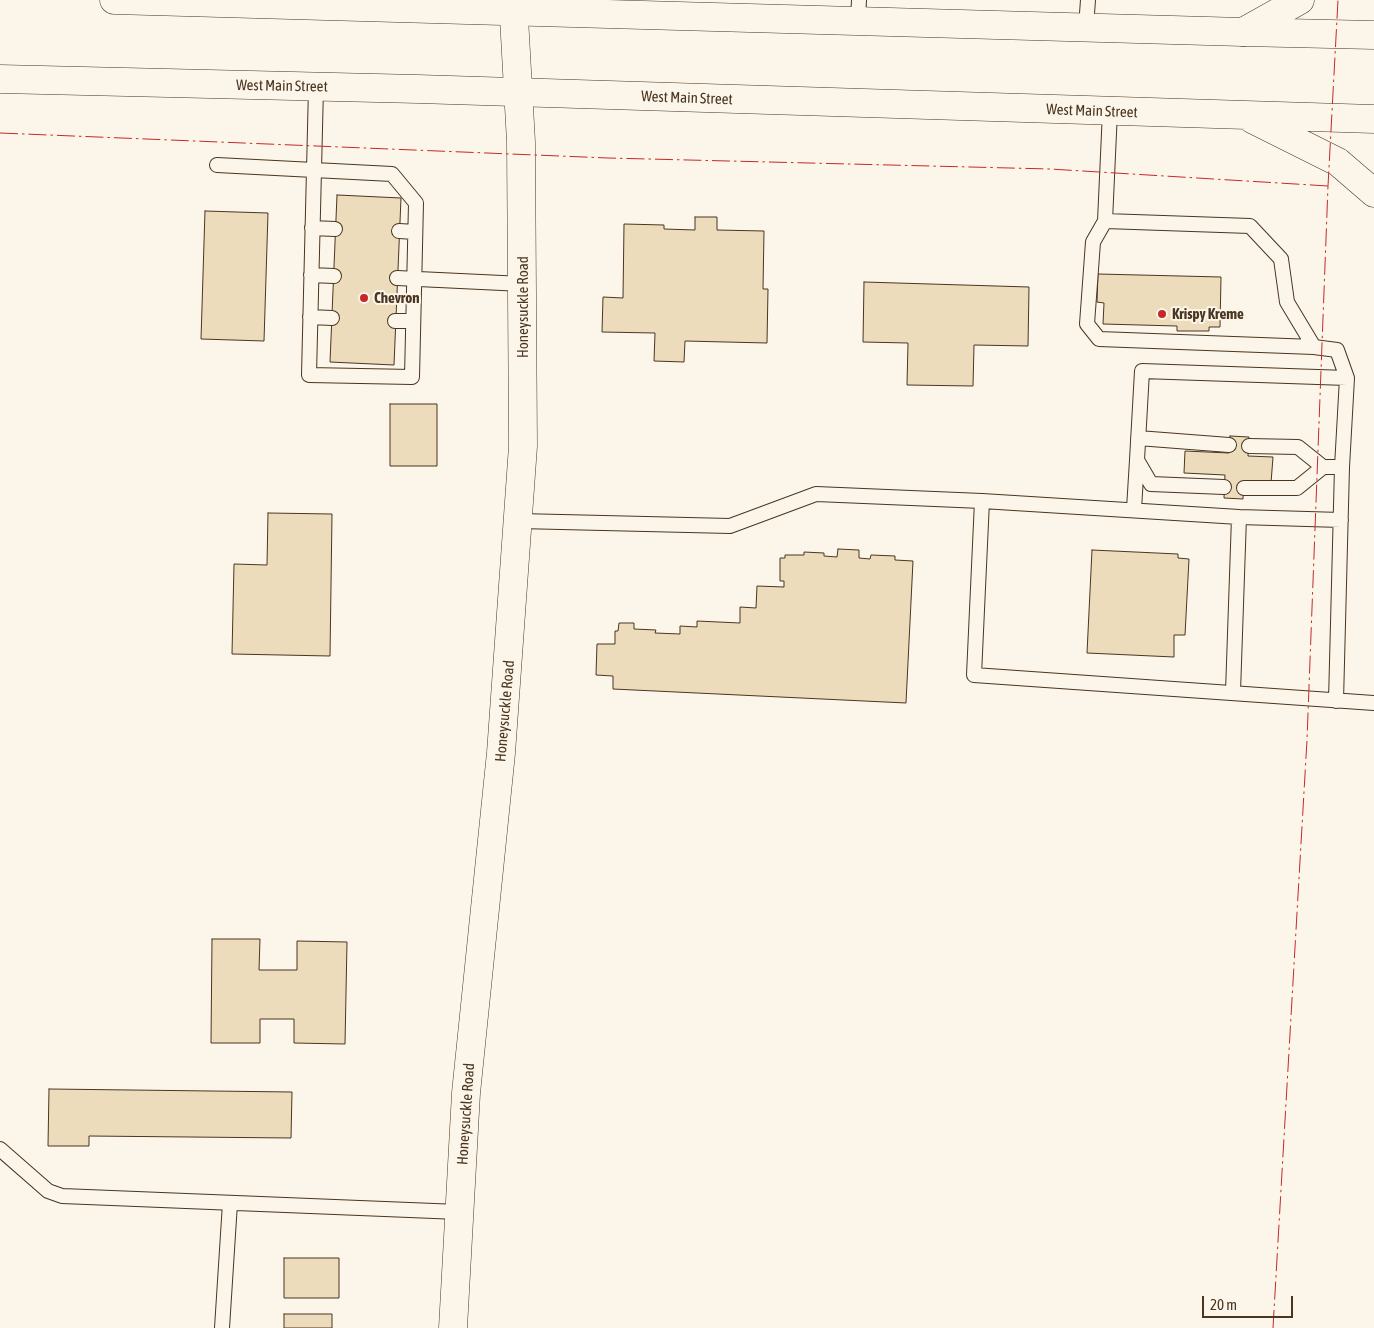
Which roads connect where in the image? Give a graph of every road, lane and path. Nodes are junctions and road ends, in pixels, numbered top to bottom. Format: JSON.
{"nodes":[{"id":1,"x":114,"y":0,"type":"edge"},
{"id":2,"x":1088,"y":0,"type":"edge"},
{"id":3,"x":1300,"y":0,"type":"edge"},
{"id":4,"x":200,"y":1,"type":"edge"},
{"id":5,"x":514,"y":5,"type":"edge"},
{"id":6,"x":858,"y":10,"type":"edge"},
{"id":7,"x":1086,"y":27,"type":"junction"},
{"id":8,"x":1243,"y":32,"type":"junction"},
{"id":9,"x":1374,"y":35,"type":"edge"},
{"id":10,"x":0,"y":79,"type":"edge"},
{"id":11,"x":316,"y":87,"type":"junction"},
{"id":12,"x":518,"y":92,"type":"junction"},
{"id":13,"x":1110,"y":112,"type":"junction"},
{"id":14,"x":1244,"y":116,"type":"junction"},
{"id":15,"x":1374,"y":119,"type":"edge"},
{"id":16,"x":218,"y":165,"type":"dead end"},
{"id":17,"x":314,"y":170,"type":"junction"},
{"id":18,"x":1374,"y":193,"type":"edge"},
{"id":19,"x":1105,"y":221,"type":"junction"},
{"id":20,"x":312,"y":228,"type":"junction"},
{"id":21,"x":335,"y":229,"type":"dead end"},
{"id":22,"x":399,"y":231,"type":"dead end"},
{"id":23,"x":415,"y":232,"type":"junction"},
{"id":24,"x":311,"y":275,"type":"junction"},
{"id":25,"x":334,"y":276,"type":"dead end"},
{"id":26,"x":397,"y":278,"type":"dead end"},
{"id":27,"x":414,"y":280,"type":"junction"},
{"id":28,"x":523,"y":284,"type":"junction"},
{"id":29,"x":310,"y":317,"type":"junction"},
{"id":30,"x":332,"y":318,"type":"dead end"},
{"id":31,"x":395,"y":321,"type":"dead end"},
{"id":32,"x":413,"y":322,"type":"junction"},
{"id":33,"x":1314,"y":347,"type":"junction"},
{"id":34,"x":1348,"y":378,"type":"junction"},
{"id":35,"x":1138,"y":438,"type":"junction"},
{"id":36,"x":1229,"y":445,"type":"dead end"},
{"id":37,"x":1249,"y":446,"type":"dead end"},
{"id":38,"x":1137,"y":460,"type":"junction"},
{"id":39,"x":1323,"y":467,"type":"junction"},
{"id":40,"x":1342,"y":467,"type":"junction"},
{"id":41,"x":1224,"y":487,"type":"dead end"},
{"id":42,"x":1244,"y":488,"type":"dead end"},
{"id":43,"x":982,"y":500,"type":"junction"},
{"id":44,"x":1134,"y":509,"type":"junction"},
{"id":45,"x":1239,"y":517,"type":"junction"},
{"id":46,"x":1341,"y":520,"type":"junction"},
{"id":47,"x":519,"y":521,"type":"junction"},
{"id":48,"x":1233,"y":692,"type":"junction"},
{"id":49,"x":1336,"y":701,"type":"junction"},
{"id":50,"x":1374,"y":703,"type":"edge"},
{"id":51,"x":0,"y":1149,"type":"edge"},
{"id":52,"x":230,"y":1203,"type":"junction"},
{"id":53,"x":459,"y":1212,"type":"junction"},
{"id":54,"x":222,"y":1328,"type":"edge"},
{"id":55,"x":453,"y":1328,"type":"edge"}],
"edges":[{"from":1,"to":4,"type":"main road"},
{"from":2,"to":7,"type":"lane"},
{"from":3,"to":8,"type":"main road"},
{"from":4,"to":5,"type":"main road"},
{"from":5,"to":6,"type":"main road"},
{"from":5,"to":12,"type":"main road","name":"Honeysuckle Road"},
{"from":6,"to":7,"type":"main road"},
{"from":7,"to":8,"type":"main road"},
{"from":8,"to":9,"type":"main road"},
{"from":10,"to":11,"type":"main road","name":"West Main Street"},
{"from":11,"to":12,"type":"main road","name":"West Main Street"},
{"from":11,"to":17,"type":"lane"},
{"from":12,"to":13,"type":"main road","name":"West Main Street"},
{"from":12,"to":28,"type":"main road","name":"Honeysuckle Road"},
{"from":13,"to":14,"type":"main road","name":"West Main Street"},
{"from":13,"to":19,"type":"lane"},
{"from":14,"to":15,"type":"main road","name":"West Main Street"},
{"from":14,"to":18,"type":"main road"},
{"from":16,"to":17,"type":"lane"},
{"from":17,"to":20,"type":"lane"},
{"from":17,"to":23,"type":"lane"},
{"from":19,"to":33,"type":"lane"},
{"from":19,"to":33,"type":"lane"},
{"from":20,"to":21,"type":"lane"},
{"from":20,"to":24,"type":"lane"},
{"from":22,"to":23,"type":"lane"},
{"from":23,"to":27,"type":"lane"},
{"from":24,"to":25,"type":"lane"},
{"from":24,"to":29,"type":"lane"},
{"from":26,"to":27,"type":"lane"},
{"from":27,"to":28,"type":"lane"},
{"from":27,"to":32,"type":"lane"},
{"from":28,"to":47,"type":"main road","name":"Honeysuckle Road"},
{"from":29,"to":30,"type":"lane"},
{"from":29,"to":32,"type":"lane"},
{"from":31,"to":32,"type":"lane"},
{"from":33,"to":34,"type":"lane"},
{"from":34,"to":35,"type":"lane"},
{"from":34,"to":40,"type":"lane"},
{"from":35,"to":36,"type":"lane"},
{"from":35,"to":38,"type":"lane"},
{"from":37,"to":39,"type":"lane"},
{"from":38,"to":41,"type":"lane"},
{"from":38,"to":44,"type":"lane"},
{"from":39,"to":40,"type":"lane"},
{"from":39,"to":42,"type":"lane"},
{"from":40,"to":46,"type":"lane"},
{"from":43,"to":44,"type":"lane"},
{"from":43,"to":47,"type":"lane"},
{"from":43,"to":48,"type":"lane"},
{"from":44,"to":45,"type":"lane"},
{"from":45,"to":46,"type":"lane"},
{"from":45,"to":48,"type":"lane"},
{"from":46,"to":49,"type":"lane"},
{"from":47,"to":53,"type":"main road","name":"Honeysuckle Road"},
{"from":48,"to":49,"type":"lane"},
{"from":49,"to":50,"type":"lane"},
{"from":51,"to":52,"type":"lane"},
{"from":52,"to":53,"type":"lane"},
{"from":52,"to":54,"type":"lane"},
{"from":53,"to":55,"type":"main road","name":"Honeysuckle Road"}]}
